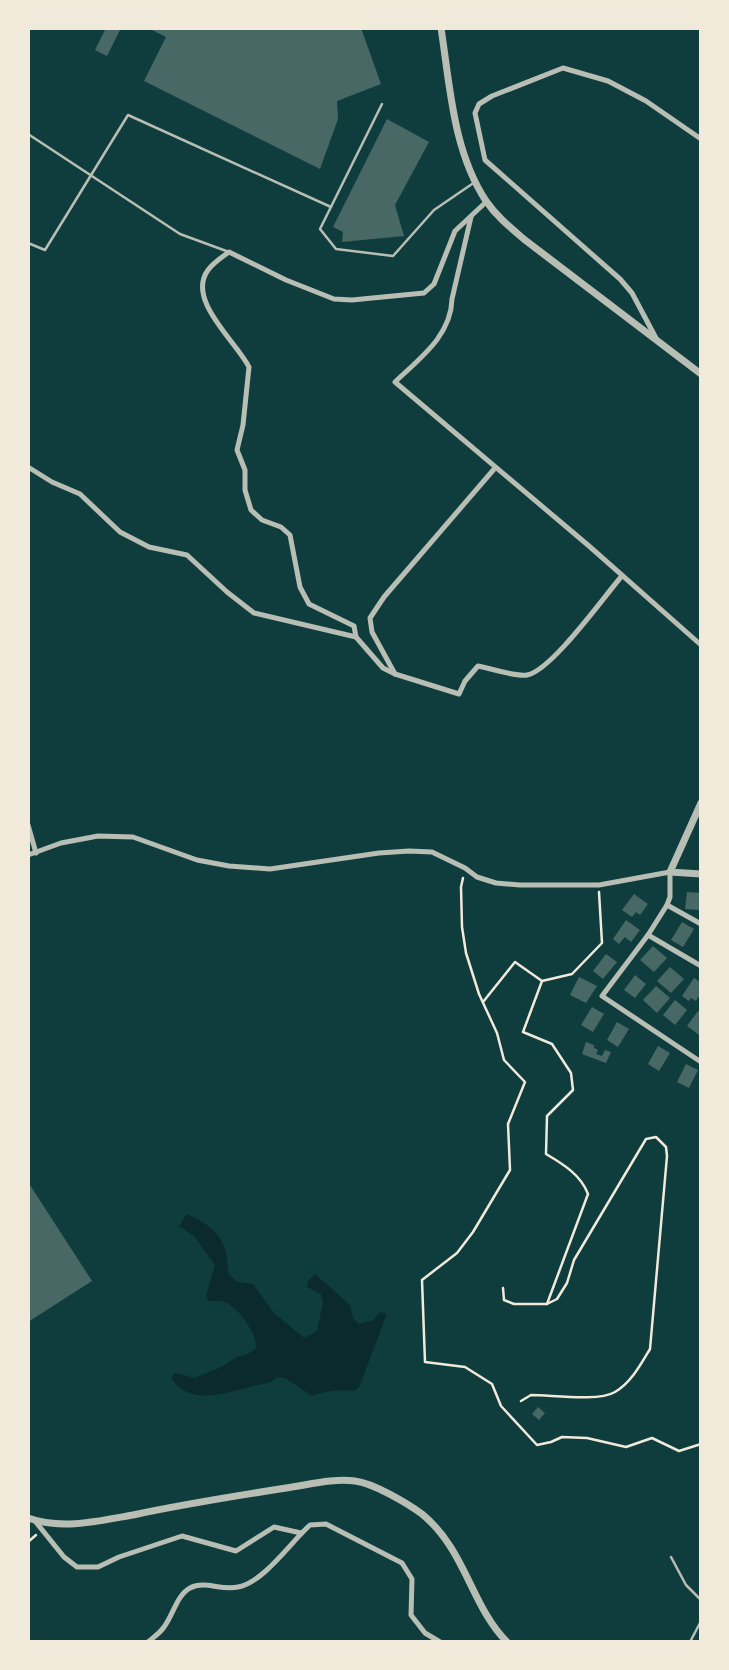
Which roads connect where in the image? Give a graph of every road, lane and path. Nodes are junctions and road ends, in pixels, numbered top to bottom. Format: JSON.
{"nodes":[{"id":1,"x":441,"y":28,"type":"edge"},
{"id":2,"x":382,"y":104,"type":"dead end"},
{"id":3,"x":28,"y":134,"type":"edge"},
{"id":4,"x":701,"y":139,"type":"edge"},
{"id":5,"x":92,"y":174,"type":"junction"},
{"id":6,"x":475,"y":182,"type":"junction"},
{"id":7,"x":486,"y":202,"type":"junction"},
{"id":8,"x":331,"y":207,"type":"junction"},
{"id":9,"x":471,"y":217,"type":"junction"},
{"id":10,"x":28,"y":243,"type":"edge"},
{"id":11,"x":229,"y":252,"type":"junction"},
{"id":12,"x":658,"y":340,"type":"junction"},
{"id":13,"x":701,"y":374,"type":"edge"},
{"id":14,"x":28,"y":467,"type":"edge"},
{"id":15,"x":495,"y":468,"type":"junction"},
{"id":16,"x":621,"y":577,"type":"junction"},
{"id":17,"x":356,"y":637,"type":"junction"},
{"id":18,"x":701,"y":645,"type":"edge"},
{"id":19,"x":395,"y":674,"type":"junction"},
{"id":20,"x":701,"y":803,"type":"edge"},
{"id":21,"x":28,"y":825,"type":"edge"},
{"id":22,"x":36,"y":853,"type":"junction"},
{"id":23,"x":28,"y":855,"type":"edge"},
{"id":24,"x":465,"y":868,"type":"junction"},
{"id":25,"x":670,"y":873,"type":"junction"},
{"id":26,"x":701,"y":874,"type":"edge"},
{"id":27,"x":599,"y":885,"type":"junction"},
{"id":28,"x":667,"y":905,"type":"junction"},
{"id":29,"x":701,"y":924,"type":"edge"},
{"id":30,"x":648,"y":935,"type":"junction"},
{"id":31,"x":701,"y":966,"type":"edge"},
{"id":32,"x":542,"y":981,"type":"junction"},
{"id":33,"x":483,"y":1002,"type":"junction"},
{"id":34,"x":701,"y":1062,"type":"edge"},
{"id":35,"x":503,"y":1288,"type":"dead end"},
{"id":36,"x":547,"y":1304,"type":"junction"},
{"id":37,"x":521,"y":1401,"type":"dead end"},
{"id":38,"x":701,"y":1444,"type":"edge"},
{"id":39,"x":31,"y":1519,"type":"edge"},
{"id":40,"x":301,"y":1533,"type":"junction"},
{"id":41,"x":671,"y":1557,"type":"dead end"},
{"id":42,"x":701,"y":1600,"type":"edge"},
{"id":43,"x":701,"y":1620,"type":"edge"},
{"id":44,"x":148,"y":1642,"type":"edge"},
{"id":45,"x":440,"y":1642,"type":"edge"},
{"id":46,"x":507,"y":1642,"type":"edge"},
{"id":47,"x":690,"y":1642,"type":"edge"}],
"edges":[{"from":1,"to":6,"type":"street"},
{"from":2,"to":8,"type":"lane"},
{"from":3,"to":5,"type":"lane"},
{"from":4,"to":12,"type":"street"},
{"from":5,"to":8,"type":"lane"},
{"from":5,"to":10,"type":"lane"},
{"from":5,"to":11,"type":"lane"},
{"from":6,"to":7,"type":"street"},
{"from":6,"to":8,"type":"lane"},
{"from":7,"to":9,"type":"street"},
{"from":7,"to":12,"type":"street"},
{"from":9,"to":11,"type":"street"},
{"from":9,"to":15,"type":"street"},
{"from":11,"to":17,"type":"street"},
{"from":12,"to":13,"type":"street"},
{"from":14,"to":17,"type":"street"},
{"from":15,"to":16,"type":"street"},
{"from":15,"to":19,"type":"street"},
{"from":16,"to":18,"type":"street"},
{"from":16,"to":19,"type":"street"},
{"from":17,"to":19,"type":"street"},
{"from":20,"to":25,"type":"street"},
{"from":21,"to":22,"type":"street"},
{"from":22,"to":23,"type":"street"},
{"from":22,"to":24,"type":"street"},
{"from":24,"to":27,"type":"street"},
{"from":24,"to":33,"type":"path"},
{"from":25,"to":26,"type":"street"},
{"from":25,"to":27,"type":"street"},
{"from":25,"to":28,"type":"street"},
{"from":27,"to":32,"type":"path"},
{"from":28,"to":29,"type":"street"},
{"from":28,"to":30,"type":"street"},
{"from":30,"to":31,"type":"street"},
{"from":30,"to":34,"type":"street"},
{"from":32,"to":33,"type":"path"},
{"from":32,"to":36,"type":"path"},
{"from":33,"to":38,"type":"path"},
{"from":35,"to":36,"type":"path"},
{"from":36,"to":37,"type":"path"},
{"from":39,"to":40,"type":"street"},
{"from":39,"to":46,"type":"street"},
{"from":40,"to":44,"type":"street"},
{"from":40,"to":45,"type":"street"},
{"from":41,"to":42,"type":"lane"},
{"from":43,"to":47,"type":"lane"}]}
